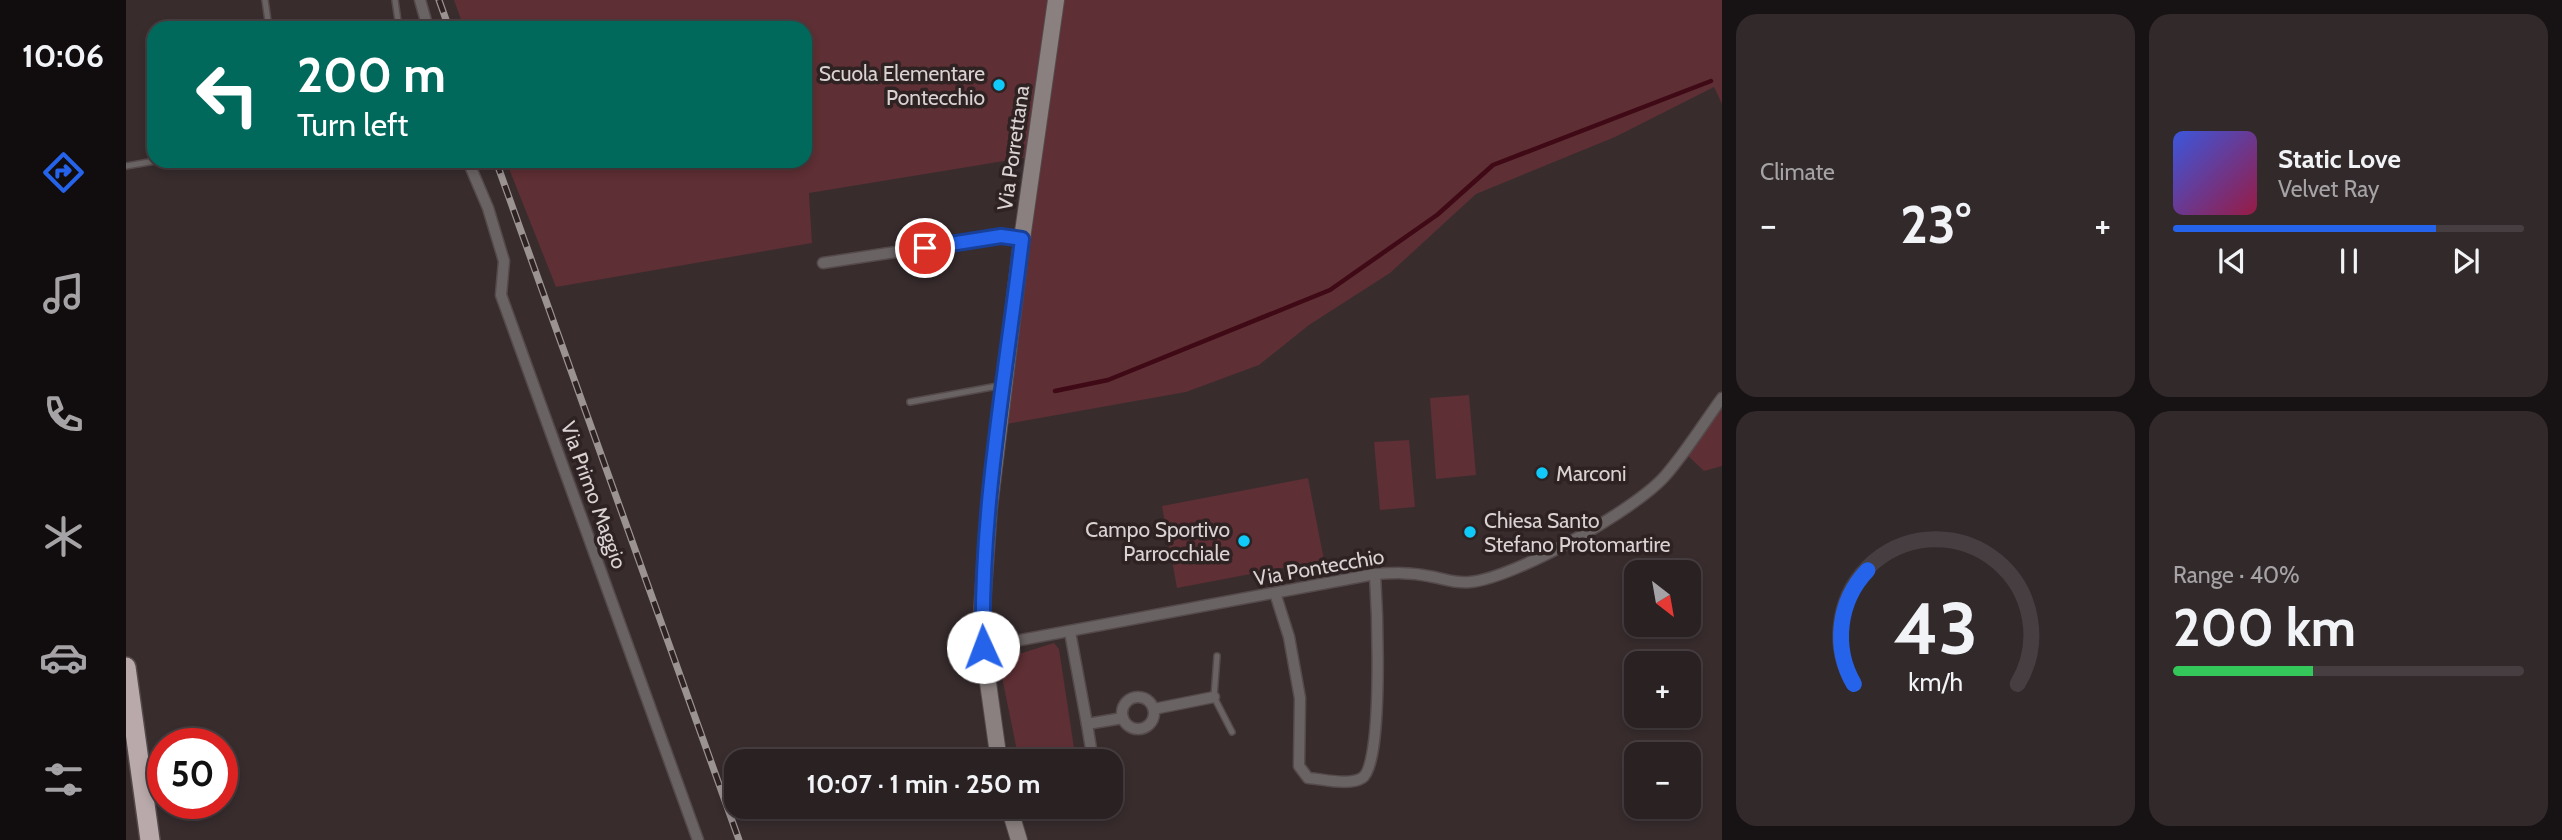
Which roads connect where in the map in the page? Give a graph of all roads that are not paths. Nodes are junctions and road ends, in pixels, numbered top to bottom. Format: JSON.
{"nodes":[{"id":1,"x":265,"y":0,"type":"edge"},
{"id":2,"x":395,"y":0,"type":"edge"},
{"id":3,"x":420,"y":0,"type":"edge"},
{"id":4,"x":1056,"y":0,"type":"edge"},
{"id":5,"x":268,"y":21,"type":"edge"},
{"id":6,"x":398,"y":21,"type":"edge"},
{"id":7,"x":426,"y":21,"type":"edge"},
{"id":8,"x":147,"y":162,"type":"edge"},
{"id":9,"x":126,"y":166,"type":"edge"},
{"id":10,"x":471,"y":168,"type":"edge"},
{"id":11,"x":1022,"y":239,"type":"junction"},
{"id":12,"x":823,"y":263,"type":"dead end"},
{"id":13,"x":1004,"y":384,"type":"junction"},
{"id":14,"x":1722,"y":398,"type":"edge"},
{"id":15,"x":909,"y":402,"type":"dead end"},
{"id":16,"x":1375,"y":575,"type":"junction"},
{"id":17,"x":1275,"y":593,"type":"junction"},
{"id":18,"x":1070,"y":632,"type":"junction"},
{"id":19,"x":983,"y":647,"type":"junction"},
{"id":20,"x":1217,"y":656,"type":"dead end"},
{"id":21,"x":126,"y":667,"type":"edge"},
{"id":22,"x":1214,"y":697,"type":"junction"},
{"id":23,"x":1154,"y":709,"type":"junction"},
{"id":24,"x":1123,"y":718,"type":"junction"},
{"id":25,"x":1087,"y":724,"type":"junction"},
{"id":26,"x":1232,"y":732,"type":"dead end"},
{"id":27,"x":997,"y":749,"type":"edge"},
{"id":28,"x":1091,"y":749,"type":"edge"},
{"id":29,"x":1013,"y":819,"type":"edge"},
{"id":30,"x":150,"y":840,"type":"edge"},
{"id":31,"x":698,"y":840,"type":"edge"},
{"id":32,"x":1019,"y":840,"type":"edge"}],
"edges":[{"from":1,"to":5,"type":"lane"},
{"from":2,"to":6,"type":"lane"},
{"from":3,"to":7,"type":"street"},
{"from":4,"to":11,"type":"main road","name":"Via Porrettana"},
{"from":8,"to":9,"type":"lane"},
{"from":10,"to":31,"type":"street","name":"Via Primo Maggio"},
{"from":11,"to":12,"type":"street"},
{"from":11,"to":13,"type":"main road","name":"Via Porrettana"},
{"from":13,"to":15,"type":"lane"},
{"from":13,"to":19,"type":"main road","name":"Via Porrettana"},
{"from":14,"to":16,"type":"street","name":"Via Pontecchio"},
{"from":16,"to":17,"type":"street","name":"Via Pontecchio"},
{"from":16,"to":17,"type":"street"},
{"from":17,"to":18,"type":"street","name":"Via Pontecchio"},
{"from":18,"to":19,"type":"street","name":"Via Pontecchio"},
{"from":18,"to":25,"type":"street"},
{"from":19,"to":27,"type":"main road","name":"Via Porrettana"},
{"from":20,"to":22,"type":"lane"},
{"from":21,"to":30,"type":"highway"},
{"from":22,"to":23,"type":"street"},
{"from":22,"to":26,"type":"lane"},
{"from":23,"to":24,"type":"street"},
{"from":23,"to":24,"type":"street"},
{"from":24,"to":25,"type":"street"},
{"from":25,"to":28,"type":"street"},
{"from":29,"to":32,"type":"main road"}]}
